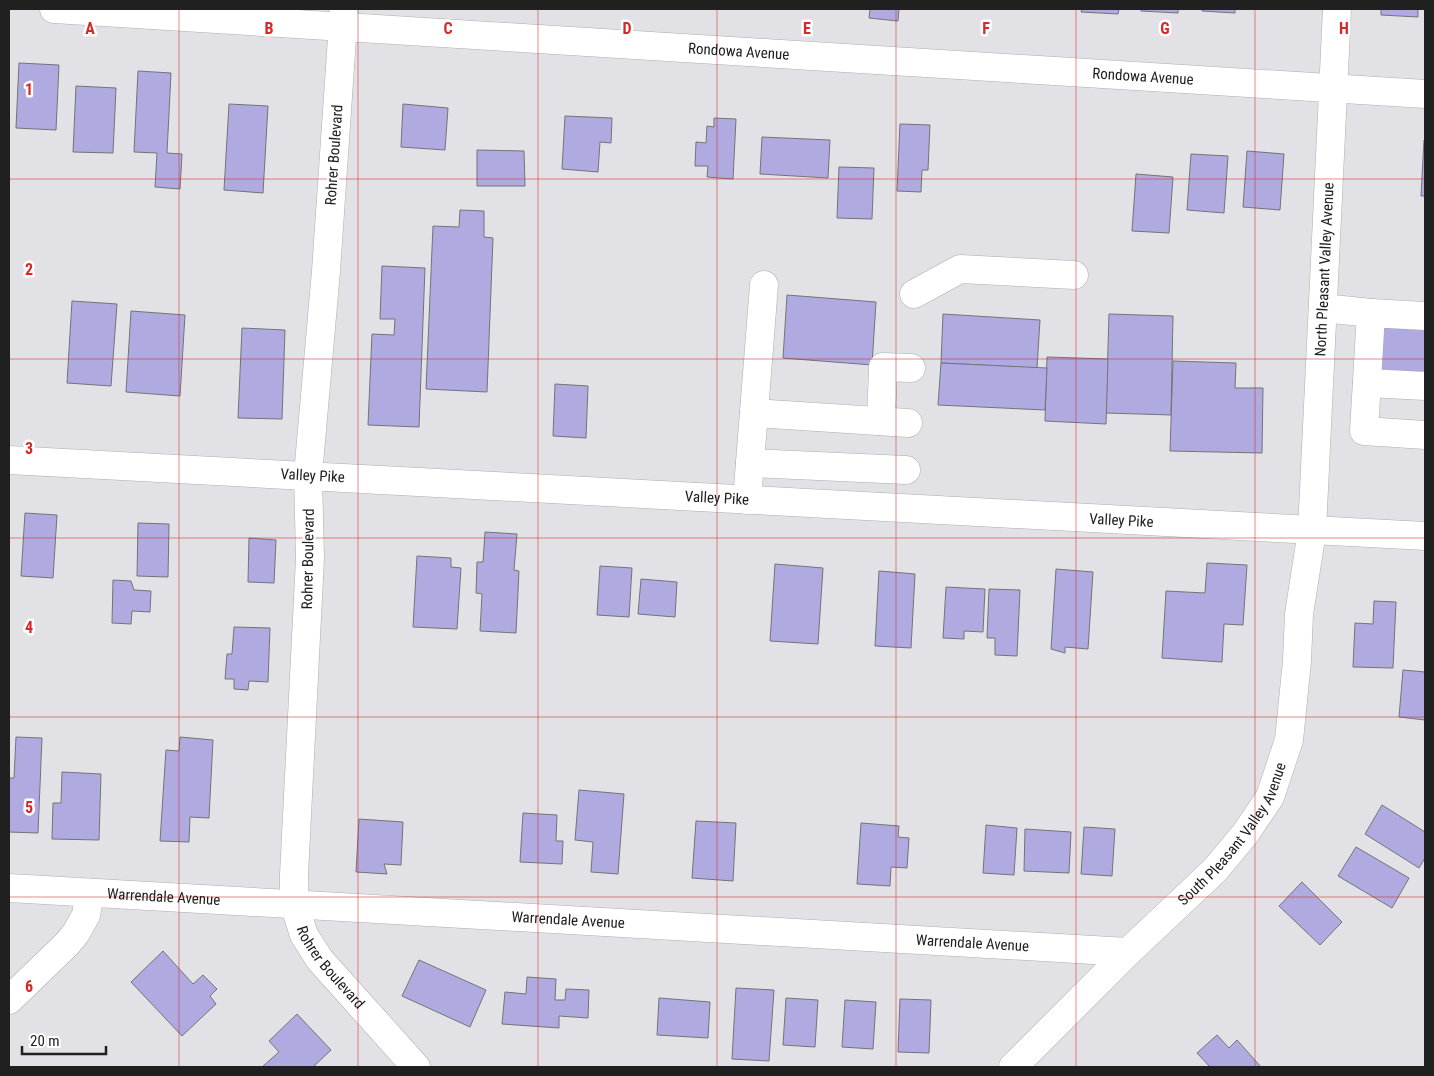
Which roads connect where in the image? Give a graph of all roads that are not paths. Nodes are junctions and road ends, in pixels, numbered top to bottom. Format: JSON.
{"nodes":[{"id":1,"x":54,"y":9,"type":"edge"},
{"id":2,"x":1337,"y":9,"type":"edge"},
{"id":3,"x":343,"y":18,"type":"edge"},
{"id":4,"x":1333,"y":88,"type":"junction"},
{"id":5,"x":1425,"y":94,"type":"edge"},
{"id":6,"x":1074,"y":276,"type":"dead end"},
{"id":7,"x":764,"y":286,"type":"dead end"},
{"id":8,"x":914,"y":294,"type":"dead end"},
{"id":9,"x":1322,"y":308,"type":"junction"},
{"id":10,"x":1371,"y":313,"type":"junction"},
{"id":11,"x":1425,"y":316,"type":"edge"},
{"id":12,"x":911,"y":368,"type":"dead end"},
{"id":13,"x":1367,"y":383,"type":"junction"},
{"id":14,"x":1425,"y":386,"type":"edge"},
{"id":15,"x":754,"y":413,"type":"junction"},
{"id":16,"x":881,"y":421,"type":"junction"},
{"id":17,"x":908,"y":423,"type":"dead end"},
{"id":18,"x":1425,"y":435,"type":"edge"},
{"id":19,"x":9,"y":460,"type":"edge"},
{"id":20,"x":750,"y":463,"type":"junction"},
{"id":21,"x":906,"y":470,"type":"dead end"},
{"id":22,"x":308,"y":475,"type":"junction"},
{"id":23,"x":747,"y":500,"type":"junction"},
{"id":24,"x":1312,"y":530,"type":"junction"},
{"id":25,"x":1425,"y":536,"type":"edge"},
{"id":26,"x":9,"y":888,"type":"edge"},
{"id":27,"x":90,"y":893,"type":"junction"},
{"id":28,"x":294,"y":904,"type":"junction"},
{"id":29,"x":1128,"y":952,"type":"junction"},
{"id":30,"x":9,"y":1000,"type":"edge"},
{"id":31,"x":416,"y":1067,"type":"edge"},
{"id":32,"x":1013,"y":1067,"type":"edge"}],
"edges":[{"from":1,"to":3,"type":"street","name":"Rondowa Avenue"},
{"from":2,"to":4,"type":"street","name":"North Pleasant Valley Avenue"},
{"from":3,"to":4,"type":"street","name":"Rondowa Avenue"},
{"from":3,"to":22,"type":"street","name":"Rohrer Boulevard"},
{"from":4,"to":5,"type":"street","name":"Rondowa Avenue"},
{"from":4,"to":9,"type":"street","name":"North Pleasant Valley Avenue"},
{"from":6,"to":8,"type":"street"},
{"from":7,"to":15,"type":"street"},
{"from":9,"to":10,"type":"street"},
{"from":9,"to":24,"type":"street","name":"North Pleasant Valley Avenue"},
{"from":10,"to":11,"type":"street"},
{"from":10,"to":13,"type":"street"},
{"from":12,"to":16,"type":"street"},
{"from":13,"to":14,"type":"street"},
{"from":13,"to":18,"type":"street"},
{"from":15,"to":16,"type":"street"},
{"from":15,"to":20,"type":"street"},
{"from":16,"to":17,"type":"street"},
{"from":19,"to":22,"type":"street","name":"Valley Pike"},
{"from":20,"to":21,"type":"street"},
{"from":20,"to":23,"type":"street"},
{"from":22,"to":23,"type":"street","name":"Valley Pike"},
{"from":22,"to":28,"type":"street","name":"Rohrer Boulevard"},
{"from":23,"to":24,"type":"street","name":"Valley Pike"},
{"from":24,"to":25,"type":"street","name":"Valley Pike"},
{"from":24,"to":29,"type":"street","name":"South Pleasant Valley Avenue"},
{"from":26,"to":27,"type":"street","name":"Warrendale Avenue"},
{"from":27,"to":28,"type":"street","name":"Warrendale Avenue"},
{"from":27,"to":30,"type":"street"},
{"from":28,"to":29,"type":"street","name":"Warrendale Avenue"},
{"from":28,"to":31,"type":"street","name":"Rohrer Boulevard"},
{"from":29,"to":32,"type":"street","name":"South Pleasant Valley Avenue"}]}
